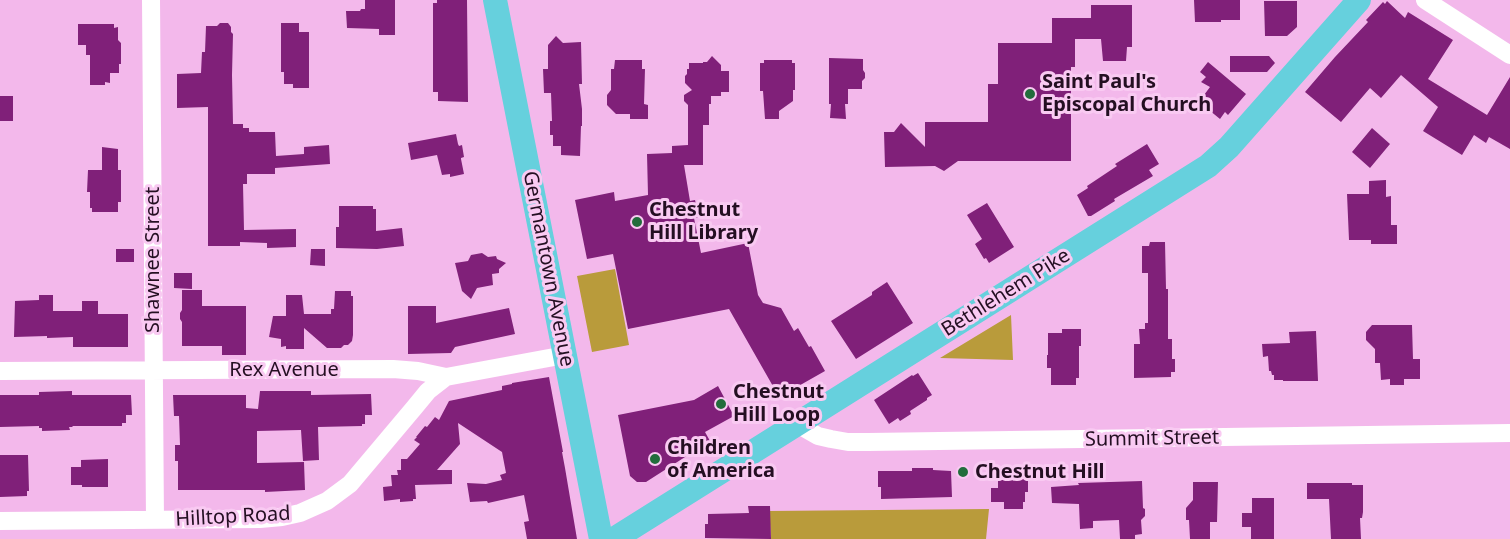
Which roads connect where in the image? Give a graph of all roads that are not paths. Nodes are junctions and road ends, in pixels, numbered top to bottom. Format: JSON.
{"nodes":[{"id":1,"x":151,"y":0,"type":"edge"},
{"id":2,"x":495,"y":0,"type":"edge"},
{"id":3,"x":1359,"y":0,"type":"edge"},
{"id":4,"x":1425,"y":0,"type":"edge"},
{"id":5,"x":1510,"y":55,"type":"edge"},
{"id":6,"x":565,"y":355,"type":"junction"},
{"id":7,"x":0,"y":371,"type":"edge"},
{"id":8,"x":154,"y":371,"type":"junction"},
{"id":9,"x":446,"y":377,"type":"junction"},
{"id":10,"x":797,"y":424,"type":"junction"},
{"id":11,"x":1510,"y":433,"type":"edge"},
{"id":12,"x":0,"y":520,"type":"edge"},
{"id":13,"x":155,"y":520,"type":"junction"},
{"id":14,"x":601,"y":539,"type":"edge"},
{"id":15,"x":614,"y":539,"type":"edge"}],
"edges":[{"from":1,"to":8,"type":"street","name":"Shawnee Street"},
{"from":2,"to":6,"type":"main road","name":"Germantown Avenue"},
{"from":3,"to":10,"type":"main road","name":"Bethlehem Pike"},
{"from":4,"to":5,"type":"street"},
{"from":6,"to":9,"type":"street","name":"Rex Avenue"},
{"from":6,"to":14,"type":"main road","name":"Germantown Avenue"},
{"from":7,"to":8,"type":"street","name":"Rex Avenue"},
{"from":8,"to":9,"type":"street","name":"Rex Avenue"},
{"from":8,"to":13,"type":"street","name":"Shawnee Street"},
{"from":9,"to":13,"type":"street","name":"Hilltop Road"},
{"from":10,"to":11,"type":"street","name":"Summit Street"},
{"from":10,"to":15,"type":"main road","name":"Bethlehem Pike"},
{"from":12,"to":13,"type":"street","name":"Hilltop Road"}]}
